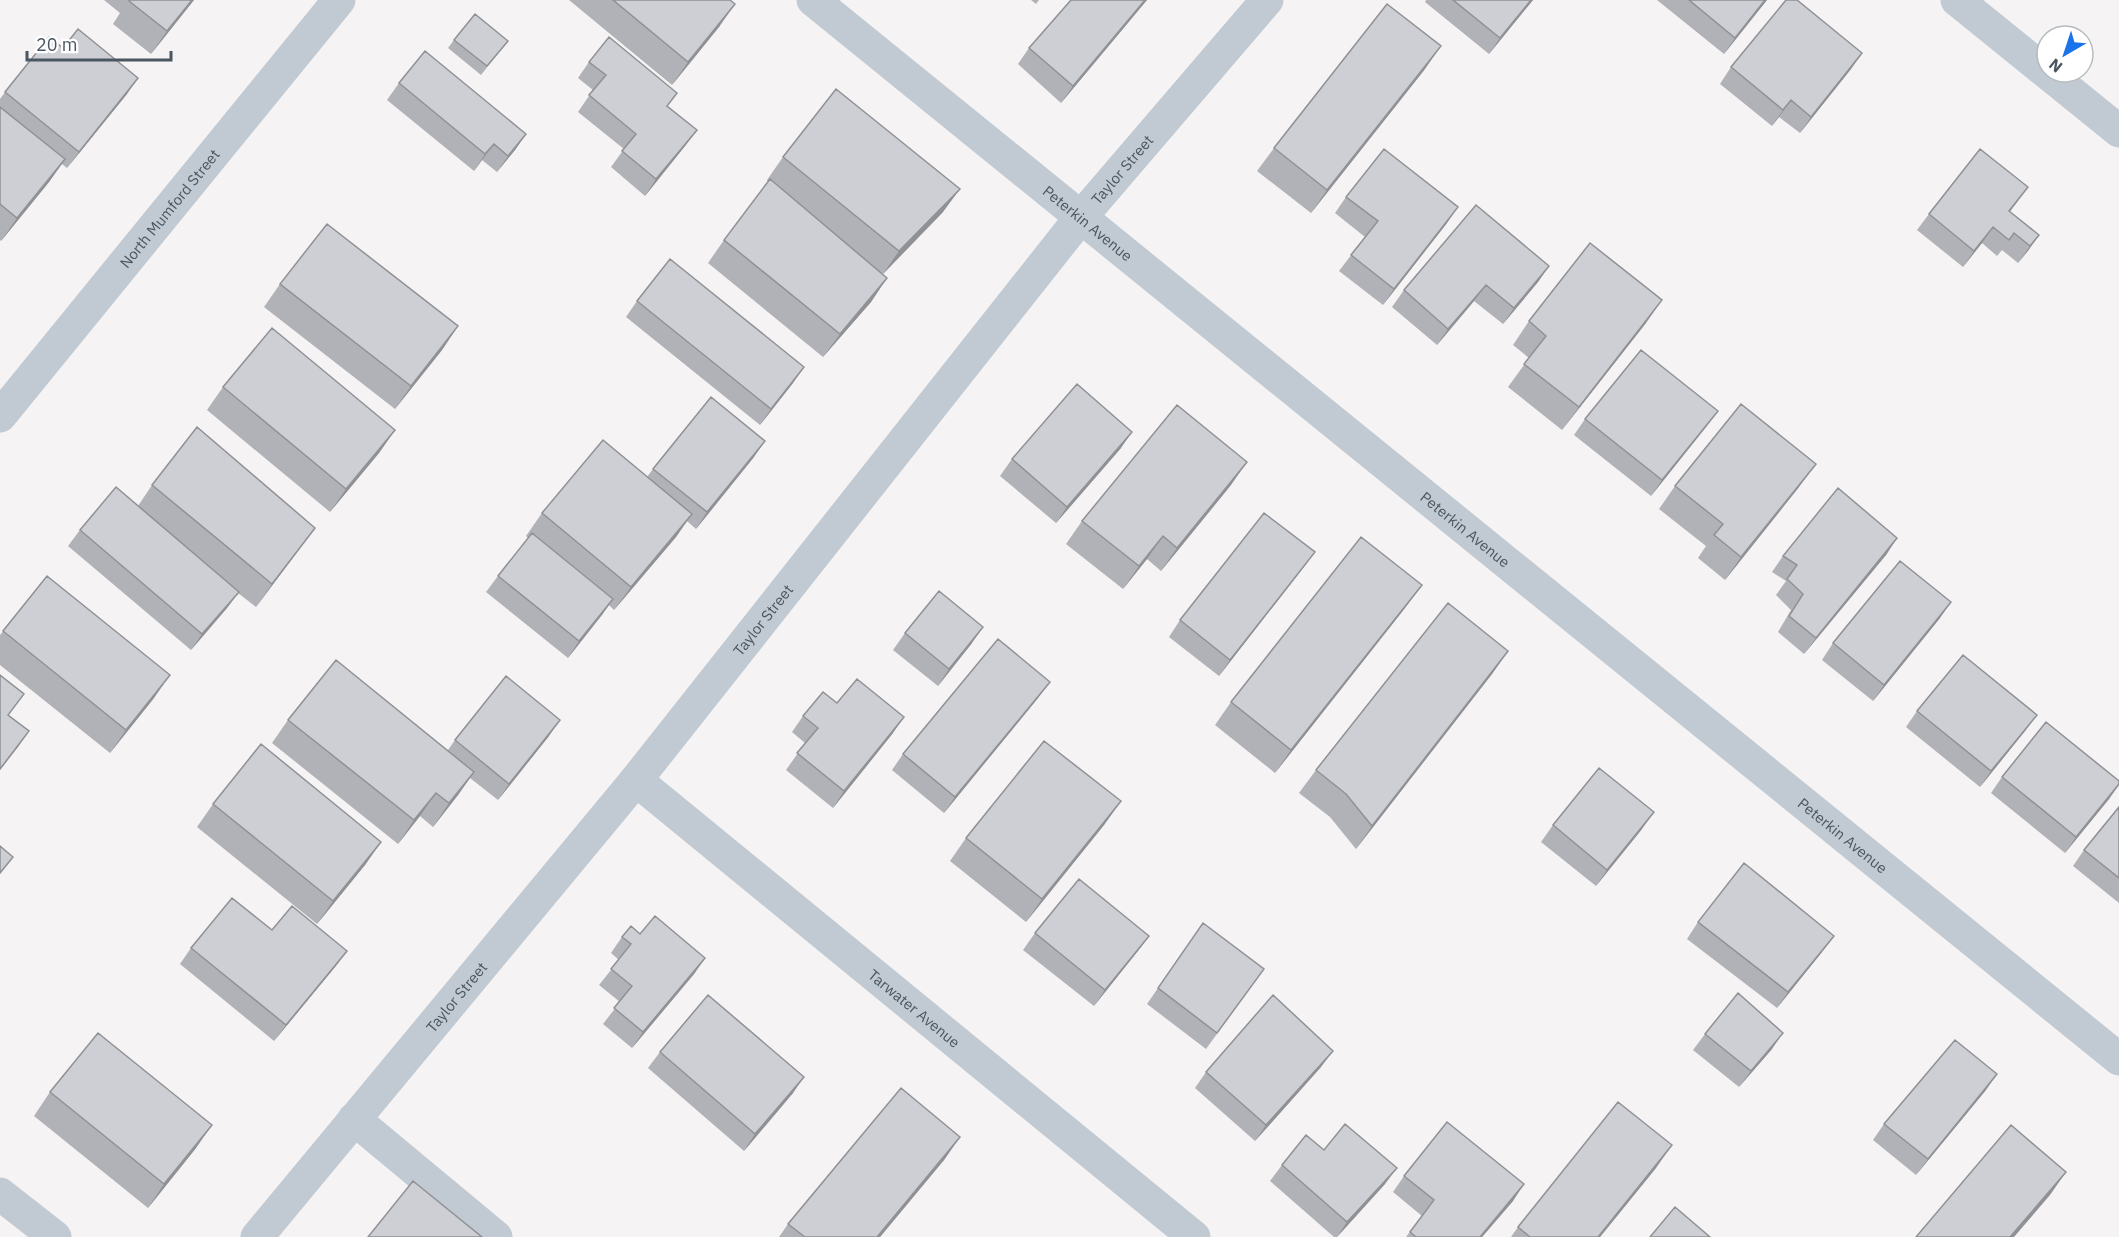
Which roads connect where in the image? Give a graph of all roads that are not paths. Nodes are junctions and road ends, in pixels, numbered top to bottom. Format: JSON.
{"nodes":[{"id":1,"x":339,"y":0,"type":"edge"},
{"id":2,"x":813,"y":0,"type":"edge"},
{"id":3,"x":1267,"y":0,"type":"edge"},
{"id":4,"x":1956,"y":0,"type":"edge"},
{"id":5,"x":2119,"y":131,"type":"edge"},
{"id":6,"x":1081,"y":217,"type":"junction"},
{"id":7,"x":0,"y":416,"type":"edge"},
{"id":8,"x":636,"y":780,"type":"junction"},
{"id":9,"x":2119,"y":1059,"type":"edge"},
{"id":10,"x":354,"y":1119,"type":"junction"},
{"id":11,"x":0,"y":1194,"type":"edge"},
{"id":12,"x":55,"y":1237,"type":"edge"},
{"id":13,"x":256,"y":1237,"type":"edge"},
{"id":14,"x":496,"y":1237,"type":"edge"},
{"id":15,"x":1194,"y":1237,"type":"edge"}],
"edges":[{"from":1,"to":7,"type":"street","name":"North Mumford Street"},
{"from":2,"to":6,"type":"street","name":"Peterkin Avenue"},
{"from":3,"to":6,"type":"street","name":"Taylor Street"},
{"from":4,"to":5,"type":"street"},
{"from":6,"to":8,"type":"street","name":"Taylor Street"},
{"from":6,"to":9,"type":"street","name":"Peterkin Avenue"},
{"from":8,"to":10,"type":"street","name":"Taylor Street"},
{"from":8,"to":15,"type":"street","name":"Tarwater Avenue"},
{"from":10,"to":13,"type":"street","name":"Taylor Street"},
{"from":10,"to":14,"type":"street"},
{"from":11,"to":12,"type":"street"}]}
